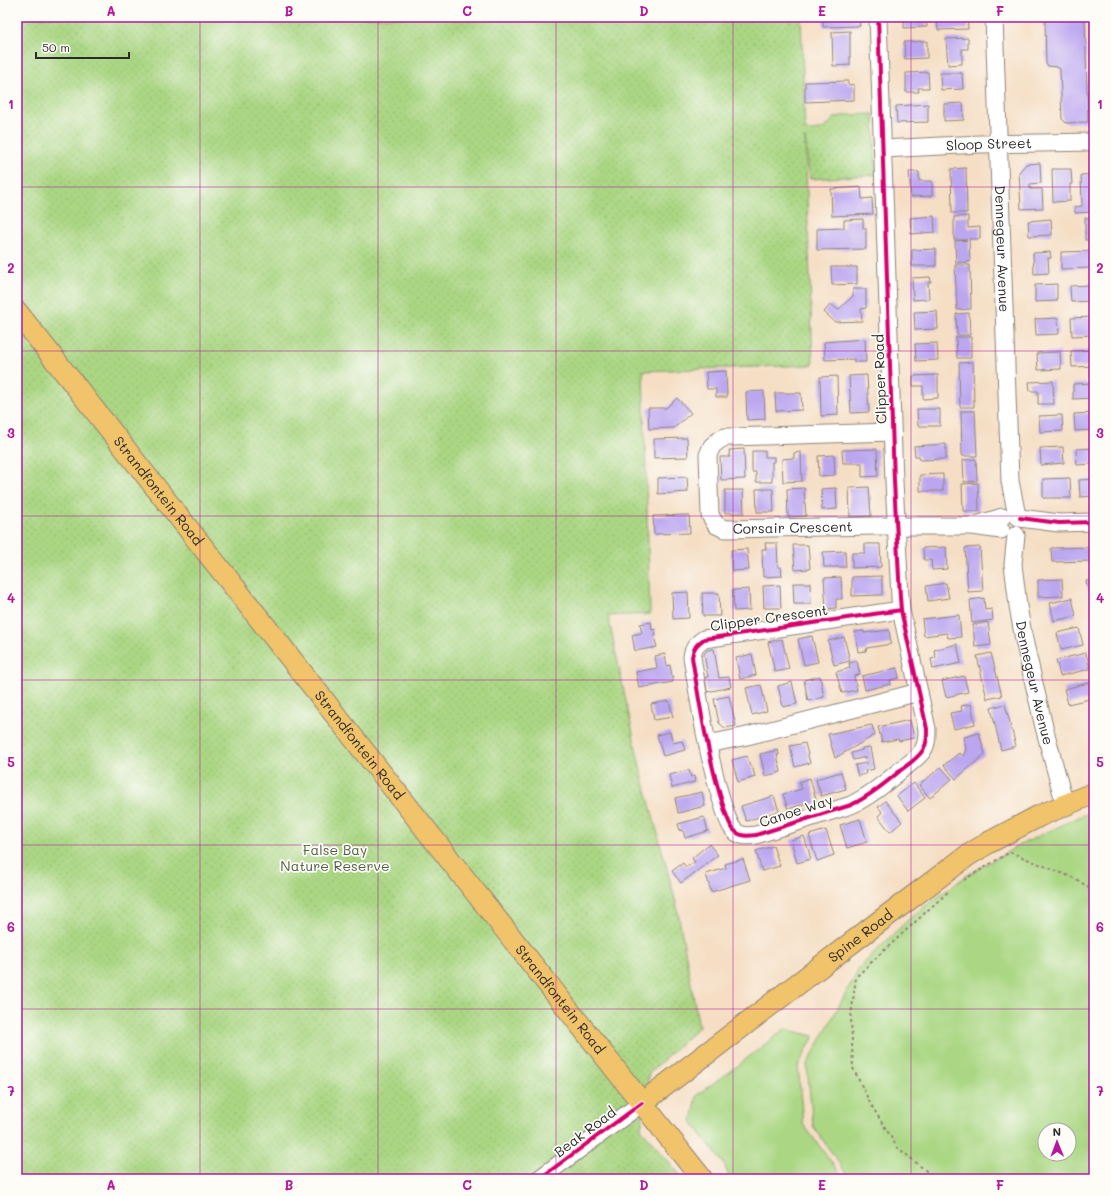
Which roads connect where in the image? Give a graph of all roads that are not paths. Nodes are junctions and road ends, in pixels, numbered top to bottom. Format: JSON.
{"nodes":[{"id":1,"x":878,"y":17,"type":"edge"},
{"id":2,"x":994,"y":17,"type":"edge"},
{"id":3,"x":1094,"y":142,"type":"edge"},
{"id":4,"x":998,"y":144,"type":"junction"},
{"id":5,"x":883,"y":149,"type":"junction"},
{"id":6,"x":17,"y":312,"type":"edge"},
{"id":7,"x":892,"y":432,"type":"junction"},
{"id":8,"x":1094,"y":522,"type":"edge"},
{"id":9,"x":1011,"y":525,"type":"junction"},
{"id":10,"x":896,"y":526,"type":"junction"},
{"id":11,"x":901,"y":610,"type":"junction"},
{"id":12,"x":919,"y":692,"type":"junction"},
{"id":13,"x":927,"y":737,"type":"joint"},
{"id":14,"x":708,"y":744,"type":"junction"},
{"id":15,"x":1094,"y":794,"type":"edge"},
{"id":16,"x":1065,"y":805,"type":"junction"},
{"id":17,"x":642,"y":1103,"type":"junction"},
{"id":18,"x":539,"y":1179,"type":"edge"},
{"id":19,"x":702,"y":1179,"type":"edge"}],
"edges":[{"from":1,"to":5,"type":"street","name":"Clipper Road"},
{"from":2,"to":4,"type":"street","name":"Dennegeur Avenue"},
{"from":3,"to":4,"type":"street","name":"Sloop Street"},
{"from":4,"to":5,"type":"street","name":"Sloop Street"},
{"from":4,"to":9,"type":"street","name":"Dennegeur Avenue"},
{"from":5,"to":7,"type":"street","name":"Clipper Road"},
{"from":6,"to":17,"type":"main road","name":"Strandfontein Road"},
{"from":7,"to":10,"type":"street","name":"Clipper Road"},
{"from":7,"to":10,"type":"street","name":"Corsair Crescent"},
{"from":8,"to":9,"type":"street","name":"Corsair Crescent"},
{"from":9,"to":10,"type":"street","name":"Corsair Crescent"},
{"from":9,"to":16,"type":"street","name":"Dennegeur Avenue"},
{"from":10,"to":11,"type":"street","name":"Clipper Road"},
{"from":11,"to":12,"type":"street","name":"Clipper Road"},
{"from":11,"to":14,"type":"street","name":"Clipper Crescent"},
{"from":12,"to":13,"type":"street","name":"Clipper Road"},
{"from":12,"to":14,"type":"street"},
{"from":13,"to":14,"type":"street","name":"Canoe Way"},
{"from":15,"to":16,"type":"main road","name":"Spine Road"},
{"from":16,"to":17,"type":"main road","name":"Spine Road"},
{"from":17,"to":18,"type":"street","name":"Beak Road"},
{"from":17,"to":19,"type":"main road","name":"Strandfontein Road"}]}
